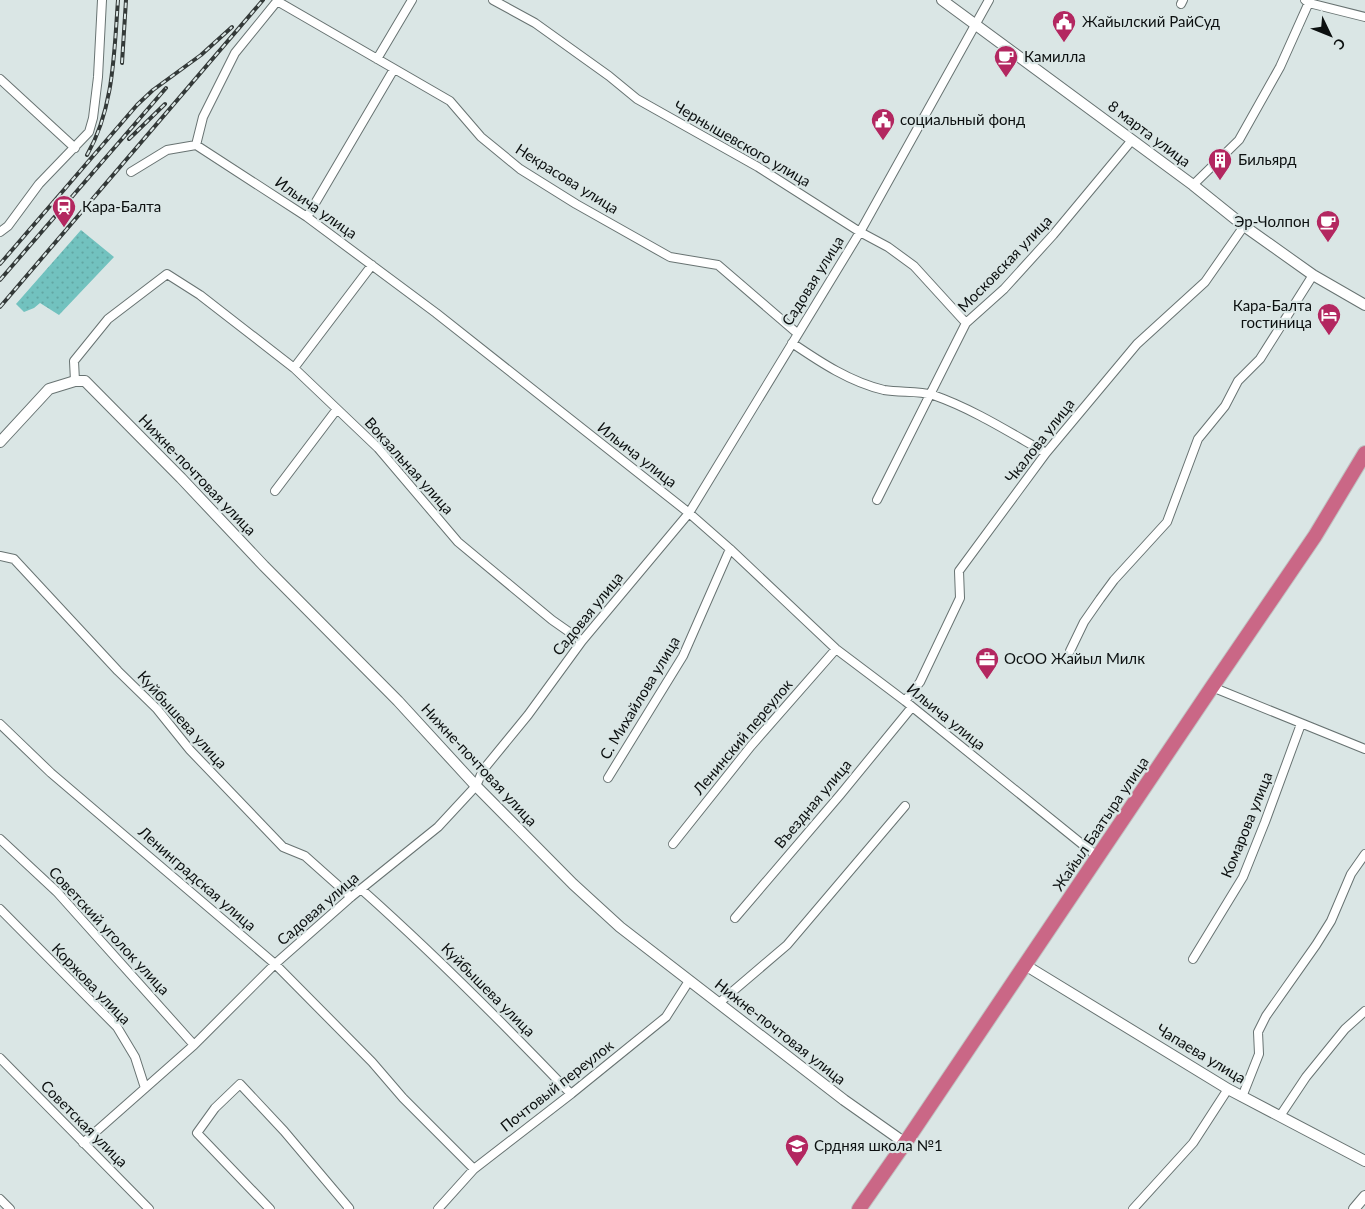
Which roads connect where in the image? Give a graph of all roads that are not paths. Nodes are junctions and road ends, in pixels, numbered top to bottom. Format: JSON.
{"nodes":[{"id":1,"x":102,"y":0,"type":"edge"},
{"id":2,"x":412,"y":0,"type":"edge"},
{"id":3,"x":493,"y":0,"type":"edge"},
{"id":4,"x":942,"y":0,"type":"edge"},
{"id":5,"x":989,"y":0,"type":"edge"},
{"id":6,"x":277,"y":1,"type":"edge"},
{"id":7,"x":1308,"y":1,"type":"edge"},
{"id":8,"x":1365,"y":16,"type":"edge"},
{"id":9,"x":975,"y":23,"type":"junction"},
{"id":10,"x":377,"y":59,"type":"junction"},
{"id":11,"x":394,"y":69,"type":"junction"},
{"id":12,"x":0,"y":79,"type":"edge"},
{"id":13,"x":1132,"y":140,"type":"junction"},
{"id":14,"x":196,"y":145,"type":"junction"},
{"id":15,"x":75,"y":148,"type":"junction"},
{"id":16,"x":131,"y":172,"type":"dead end"},
{"id":17,"x":1193,"y":185,"type":"junction"},
{"id":18,"x":308,"y":217,"type":"junction"},
{"id":19,"x":1244,"y":226,"type":"junction"},
{"id":20,"x":0,"y":232,"type":"edge"},
{"id":21,"x":860,"y":232,"type":"junction"},
{"id":22,"x":372,"y":265,"type":"junction"},
{"id":23,"x":1313,"y":275,"type":"junction"},
{"id":24,"x":1365,"y":305,"type":"edge"},
{"id":25,"x":966,"y":323,"type":"junction"},
{"id":26,"x":797,"y":333,"type":"junction"},
{"id":27,"x":792,"y":343,"type":"junction"},
{"id":28,"x":294,"y":368,"type":"junction"},
{"id":29,"x":75,"y":381,"type":"junction"},
{"id":30,"x":932,"y":395,"type":"junction"},
{"id":31,"x":337,"y":409,"type":"junction"},
{"id":32,"x":0,"y":442,"type":"edge"},
{"id":33,"x":1046,"y":453,"type":"junction"},
{"id":34,"x":1365,"y":453,"type":"edge"},
{"id":35,"x":275,"y":491,"type":"dead end"},
{"id":36,"x":877,"y":500,"type":"dead end"},
{"id":37,"x":688,"y":514,"type":"junction"},
{"id":38,"x":730,"y":549,"type":"junction"},
{"id":39,"x":0,"y":556,"type":"edge"},
{"id":40,"x":582,"y":641,"type":"junction"},
{"id":41,"x":836,"y":649,"type":"junction"},
{"id":42,"x":1070,"y":651,"type":"dead end"},
{"id":43,"x":1212,"y":687,"type":"junction"},
{"id":44,"x":905,"y":701,"type":"junction"},
{"id":45,"x":912,"y":707,"type":"junction"},
{"id":46,"x":0,"y":724,"type":"edge"},
{"id":47,"x":1301,"y":724,"type":"junction"},
{"id":48,"x":1365,"y":749,"type":"edge"},
{"id":49,"x":608,"y":778,"type":"dead end"},
{"id":50,"x":476,"y":786,"type":"junction"},
{"id":51,"x":905,"y":806,"type":"dead end"},
{"id":52,"x":0,"y":839,"type":"edge"},
{"id":53,"x":673,"y":844,"type":"dead end"},
{"id":54,"x":1365,"y":854,"type":"edge"},
{"id":55,"x":1098,"y":857,"type":"junction"},
{"id":56,"x":361,"y":889,"type":"junction"},
{"id":57,"x":351,"y":897,"type":"junction"},
{"id":58,"x":0,"y":909,"type":"edge"},
{"id":59,"x":734,"y":918,"type":"dead end"},
{"id":60,"x":1193,"y":959,"type":"dead end"},
{"id":61,"x":275,"y":964,"type":"junction"},
{"id":62,"x":1025,"y":965,"type":"junction"},
{"id":63,"x":689,"y":981,"type":"junction"},
{"id":64,"x":719,"y":1003,"type":"junction"},
{"id":65,"x":1365,"y":1012,"type":"edge"},
{"id":66,"x":194,"y":1045,"type":"junction"},
{"id":67,"x":0,"y":1058,"type":"edge"},
{"id":68,"x":145,"y":1088,"type":"junction"},
{"id":69,"x":1228,"y":1089,"type":"junction"},
{"id":70,"x":571,"y":1094,"type":"junction"},
{"id":71,"x":1242,"y":1097,"type":"junction"},
{"id":72,"x":1280,"y":1116,"type":"junction"},
{"id":73,"x":901,"y":1139,"type":"junction"},
{"id":74,"x":83,"y":1143,"type":"junction"},
{"id":75,"x":1365,"y":1161,"type":"edge"},
{"id":76,"x":474,"y":1169,"type":"junction"},
{"id":77,"x":1365,"y":1196,"type":"edge"},
{"id":78,"x":0,"y":1199,"type":"edge"},
{"id":79,"x":10,"y":1209,"type":"edge"},
{"id":80,"x":149,"y":1209,"type":"edge"},
{"id":81,"x":270,"y":1209,"type":"edge"},
{"id":82,"x":348,"y":1209,"type":"edge"},
{"id":83,"x":438,"y":1209,"type":"edge"},
{"id":84,"x":858,"y":1209,"type":"edge"},
{"id":85,"x":1133,"y":1209,"type":"edge"},
{"id":86,"x":1354,"y":1209,"type":"edge"}],
"edges":[{"from":1,"to":15,"type":"street"},
{"from":2,"to":10,"type":"street"},
{"from":3,"to":21,"type":"street","name":"Чернышевского улица"},
{"from":4,"to":9,"type":"street","name":"8 марта улица"},
{"from":5,"to":9,"type":"street","name":"Садовая улица"},
{"from":6,"to":10,"type":"street","name":"Некрасова улица"},
{"from":6,"to":14,"type":"street"},
{"from":7,"to":8,"type":"street"},
{"from":7,"to":17,"type":"street"},
{"from":9,"to":13,"type":"street","name":"8 марта улица"},
{"from":9,"to":21,"type":"street","name":"Садовая улица"},
{"from":10,"to":11,"type":"street","name":"Некрасова улица"},
{"from":11,"to":18,"type":"street"},
{"from":11,"to":26,"type":"street","name":"Некрасова улица"},
{"from":12,"to":15,"type":"street"},
{"from":13,"to":17,"type":"street","name":"8 марта улица"},
{"from":13,"to":25,"type":"street","name":"Московская улица"},
{"from":14,"to":16,"type":"street"},
{"from":14,"to":18,"type":"street","name":"Ильича улица"},
{"from":15,"to":20,"type":"street"},
{"from":17,"to":19,"type":"street","name":"8 марта улица"},
{"from":18,"to":22,"type":"street","name":"Ильича улица"},
{"from":19,"to":23,"type":"street","name":"8 марта улица"},
{"from":19,"to":33,"type":"street","name":"Чкалова улица"},
{"from":21,"to":25,"type":"street","name":"Чернышевского улица"},
{"from":21,"to":26,"type":"street","name":"Садовая улица"},
{"from":22,"to":28,"type":"street"},
{"from":22,"to":37,"type":"street","name":"Ильича улица"},
{"from":23,"to":24,"type":"street","name":"8 марта улица"},
{"from":23,"to":42,"type":"street"},
{"from":25,"to":30,"type":"street","name":"Московская улица"},
{"from":26,"to":27,"type":"street","name":"Садовая улица"},
{"from":27,"to":30,"type":"street"},
{"from":27,"to":37,"type":"street","name":"Садовая улица"},
{"from":28,"to":29,"type":"street","name":"Вокзальная улица"},
{"from":28,"to":31,"type":"street","name":"Вокзальная улица"},
{"from":29,"to":32,"type":"street"},
{"from":29,"to":50,"type":"street","name":"Нижне-почтовая улица"},
{"from":30,"to":33,"type":"street"},
{"from":30,"to":36,"type":"street","name":"Московская улица"},
{"from":31,"to":35,"type":"street"},
{"from":31,"to":40,"type":"street","name":"Вокзальная улица"},
{"from":33,"to":44,"type":"street","name":"Чкалова улица"},
{"from":34,"to":43,"type":"highway","name":"Жайыл Баатыра улица"},
{"from":37,"to":38,"type":"street","name":"Ильича улица"},
{"from":37,"to":40,"type":"street","name":"Садовая улица"},
{"from":38,"to":41,"type":"street","name":"Ильича улица"},
{"from":38,"to":49,"type":"street","name":"С. Михайлова улица"},
{"from":39,"to":57,"type":"street","name":"Куйбышева улица"},
{"from":40,"to":50,"type":"street","name":"Садовая улица"},
{"from":41,"to":44,"type":"street","name":"Ильича улица"},
{"from":41,"to":53,"type":"street","name":"Ленинский переулок"},
{"from":43,"to":47,"type":"street"},
{"from":43,"to":55,"type":"highway","name":"Жайыл Баатыра улица"},
{"from":44,"to":45,"type":"street","name":"Ильича улица"},
{"from":45,"to":55,"type":"street","name":"Ильича улица"},
{"from":45,"to":59,"type":"street","name":"Въездная улица"},
{"from":46,"to":61,"type":"street","name":"Ленинградская улица"},
{"from":47,"to":48,"type":"street"},
{"from":47,"to":60,"type":"street","name":"Комарова улица"},
{"from":50,"to":56,"type":"street","name":"Садовая улица"},
{"from":50,"to":63,"type":"street","name":"Нижне-почтовая улица"},
{"from":51,"to":64,"type":"street"},
{"from":52,"to":66,"type":"street","name":"Советский уголок улица"},
{"from":54,"to":71,"type":"street"},
{"from":55,"to":62,"type":"highway","name":"Жайыл Баатыра улица"},
{"from":56,"to":57,"type":"street","name":"Садовая улица"},
{"from":56,"to":70,"type":"street","name":"Куйбышева улица"},
{"from":57,"to":61,"type":"street","name":"Садовая улица"},
{"from":58,"to":68,"type":"street","name":"Коржова улица"},
{"from":61,"to":66,"type":"street","name":"Садовая улица"},
{"from":61,"to":76,"type":"street","name":"Ленинградская улица"},
{"from":62,"to":69,"type":"street","name":"Чапаева улица"},
{"from":62,"to":73,"type":"highway","name":"Жайыл Баатыра улица"},
{"from":63,"to":64,"type":"street","name":"Нижне-почтовая улица"},
{"from":63,"to":70,"type":"street","name":"Почтовый переулок"},
{"from":64,"to":73,"type":"street","name":"Нижне-почтовая улица"},
{"from":65,"to":72,"type":"street"},
{"from":66,"to":68,"type":"street","name":"Садовая улица"},
{"from":67,"to":74,"type":"street","name":"Советская улица"},
{"from":68,"to":74,"type":"street","name":"Садовая улица"},
{"from":69,"to":71,"type":"street","name":"Чапаева улица"},
{"from":69,"to":85,"type":"street"},
{"from":70,"to":76,"type":"street","name":"Почтовый переулок"},
{"from":71,"to":72,"type":"street","name":"Чапаева улица"},
{"from":72,"to":75,"type":"street","name":"Чапаева улица"},
{"from":73,"to":84,"type":"highway","name":"Жайыл Баатыра улица"},
{"from":74,"to":80,"type":"street","name":"Советская улица"},
{"from":76,"to":83,"type":"street","name":"Почтовый переулок"},
{"from":77,"to":86,"type":"street"},
{"from":78,"to":79,"type":"street"},
{"from":81,"to":82,"type":"street"}]}
